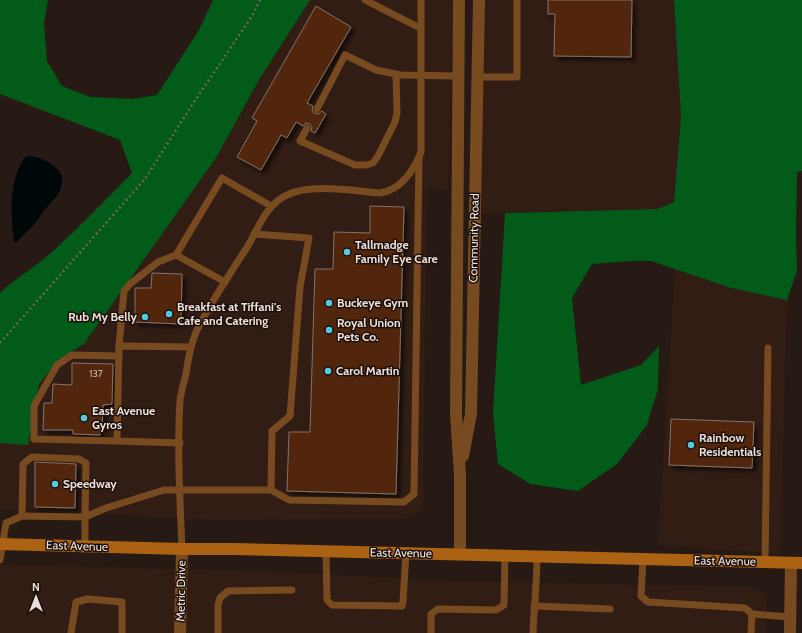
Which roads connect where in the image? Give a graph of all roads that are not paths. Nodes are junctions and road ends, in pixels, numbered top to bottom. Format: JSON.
{"nodes":[{"id":1,"x":365,"y":0,"type":"edge"},
{"id":2,"x":421,"y":0,"type":"edge"},
{"id":3,"x":459,"y":0,"type":"edge"},
{"id":4,"x":479,"y":0,"type":"edge"},
{"id":5,"x":517,"y":0,"type":"edge"},
{"id":6,"x":420,"y":28,"type":"junction"},
{"id":7,"x":396,"y":74,"type":"junction"},
{"id":8,"x":422,"y":74,"type":"junction"},
{"id":9,"x":457,"y":76,"type":"junction"},
{"id":10,"x":478,"y":77,"type":"junction"},
{"id":11,"x":317,"y":109,"type":"dead end"},
{"id":12,"x":307,"y":128,"type":"dead end"},
{"id":13,"x":419,"y":157,"type":"junction"},
{"id":14,"x":271,"y":206,"type":"junction"},
{"id":15,"x":254,"y":234,"type":"junction"},
{"id":16,"x":176,"y":255,"type":"junction"},
{"id":17,"x":225,"y":282,"type":"junction"},
{"id":18,"x":119,"y":346,"type":"junction"},
{"id":19,"x":191,"y":347,"type":"junction"},
{"id":20,"x":768,"y":348,"type":"dead end"},
{"id":21,"x":119,"y":356,"type":"junction"},
{"id":22,"x":117,"y":441,"type":"junction"},
{"id":23,"x":180,"y":443,"type":"junction"},
{"id":24,"x":460,"y":475,"type":"junction"},
{"id":25,"x":180,"y":490,"type":"junction"},
{"id":26,"x":271,"y":490,"type":"junction"},
{"id":27,"x":22,"y":516,"type":"junction"},
{"id":28,"x":85,"y":517,"type":"junction"},
{"id":29,"x":1,"y":544,"type":"edge"},
{"id":30,"x":85,"y":546,"type":"junction"},
{"id":31,"x":182,"y":549,"type":"junction"},
{"id":32,"x":326,"y":551,"type":"junction"},
{"id":33,"x":406,"y":553,"type":"junction"},
{"id":34,"x":460,"y":554,"type":"junction"},
{"id":35,"x":505,"y":556,"type":"junction"},
{"id":36,"x":538,"y":556,"type":"junction"},
{"id":37,"x":643,"y":559,"type":"junction"},
{"id":38,"x":0,"y":560,"type":"edge"},
{"id":39,"x":765,"y":562,"type":"junction"},
{"id":40,"x":797,"y":563,"type":"edge"},
{"id":41,"x":292,"y":590,"type":"dead end"},
{"id":42,"x":534,"y":606,"type":"junction"},
{"id":43,"x":610,"y":609,"type":"dead end"},
{"id":44,"x":752,"y":614,"type":"junction"},
{"id":45,"x":790,"y":617,"type":"junction"},
{"id":46,"x":71,"y":633,"type":"edge"},
{"id":47,"x":122,"y":633,"type":"edge"},
{"id":48,"x":180,"y":633,"type":"edge"},
{"id":49,"x":218,"y":633,"type":"edge"},
{"id":50,"x":431,"y":633,"type":"edge"},
{"id":51,"x":533,"y":633,"type":"edge"},
{"id":52,"x":751,"y":633,"type":"edge"},
{"id":53,"x":790,"y":633,"type":"edge"}],
"edges":[{"from":1,"to":6,"type":"lane"},
{"from":2,"to":6,"type":"lane"},
{"from":3,"to":9,"type":"street","name":"Community Road"},
{"from":4,"to":10,"type":"street","name":"Community Road"},
{"from":5,"to":10,"type":"lane"},
{"from":6,"to":8,"type":"lane"},
{"from":7,"to":8,"type":"lane"},
{"from":7,"to":11,"type":"lane"},
{"from":7,"to":12,"type":"lane"},
{"from":8,"to":9,"type":"lane"},
{"from":8,"to":13,"type":"lane"},
{"from":9,"to":10,"type":"street"},
{"from":9,"to":24,"type":"street","name":"Community Road"},
{"from":10,"to":24,"type":"street","name":"Community Road"},
{"from":13,"to":14,"type":"lane"},
{"from":13,"to":26,"type":"lane"},
{"from":14,"to":15,"type":"lane"},
{"from":14,"to":16,"type":"lane"},
{"from":15,"to":17,"type":"lane"},
{"from":15,"to":26,"type":"lane"},
{"from":16,"to":17,"type":"lane"},
{"from":16,"to":18,"type":"lane"},
{"from":17,"to":19,"type":"lane"},
{"from":18,"to":19,"type":"lane"},
{"from":18,"to":21,"type":"lane"},
{"from":19,"to":23,"type":"lane"},
{"from":20,"to":39,"type":"lane"},
{"from":21,"to":22,"type":"lane"},
{"from":21,"to":22,"type":"lane"},
{"from":22,"to":23,"type":"lane"},
{"from":23,"to":25,"type":"lane"},
{"from":24,"to":34,"type":"street","name":"Community Road"},
{"from":25,"to":26,"type":"lane"},
{"from":25,"to":28,"type":"lane"},
{"from":25,"to":31,"type":"lane"},
{"from":27,"to":28,"type":"lane"},
{"from":27,"to":28,"type":"lane"},
{"from":27,"to":29,"type":"lane"},
{"from":28,"to":30,"type":"lane"},
{"from":29,"to":30,"type":"main road","name":"East Avenue"},
{"from":29,"to":38,"type":"lane"},
{"from":30,"to":31,"type":"main road","name":"East Avenue"},
{"from":31,"to":32,"type":"main road","name":"East Avenue"},
{"from":31,"to":48,"type":"street","name":"Metric Drive"},
{"from":32,"to":33,"type":"main road","name":"East Avenue"},
{"from":32,"to":33,"type":"lane"},
{"from":33,"to":34,"type":"main road","name":"East Avenue"},
{"from":34,"to":35,"type":"main road","name":"East Avenue"},
{"from":35,"to":36,"type":"main road","name":"East Avenue"},
{"from":35,"to":50,"type":"lane"},
{"from":36,"to":37,"type":"main road","name":"East Avenue"},
{"from":36,"to":42,"type":"lane"},
{"from":37,"to":39,"type":"main road","name":"East Avenue"},
{"from":37,"to":44,"type":"lane"},
{"from":39,"to":40,"type":"main road","name":"East Avenue"},
{"from":40,"to":45,"type":"street"},
{"from":41,"to":49,"type":"lane"},
{"from":42,"to":43,"type":"lane"},
{"from":42,"to":51,"type":"lane"},
{"from":44,"to":45,"type":"lane"},
{"from":44,"to":52,"type":"lane"},
{"from":45,"to":53,"type":"street"},
{"from":46,"to":47,"type":"lane"}]}
